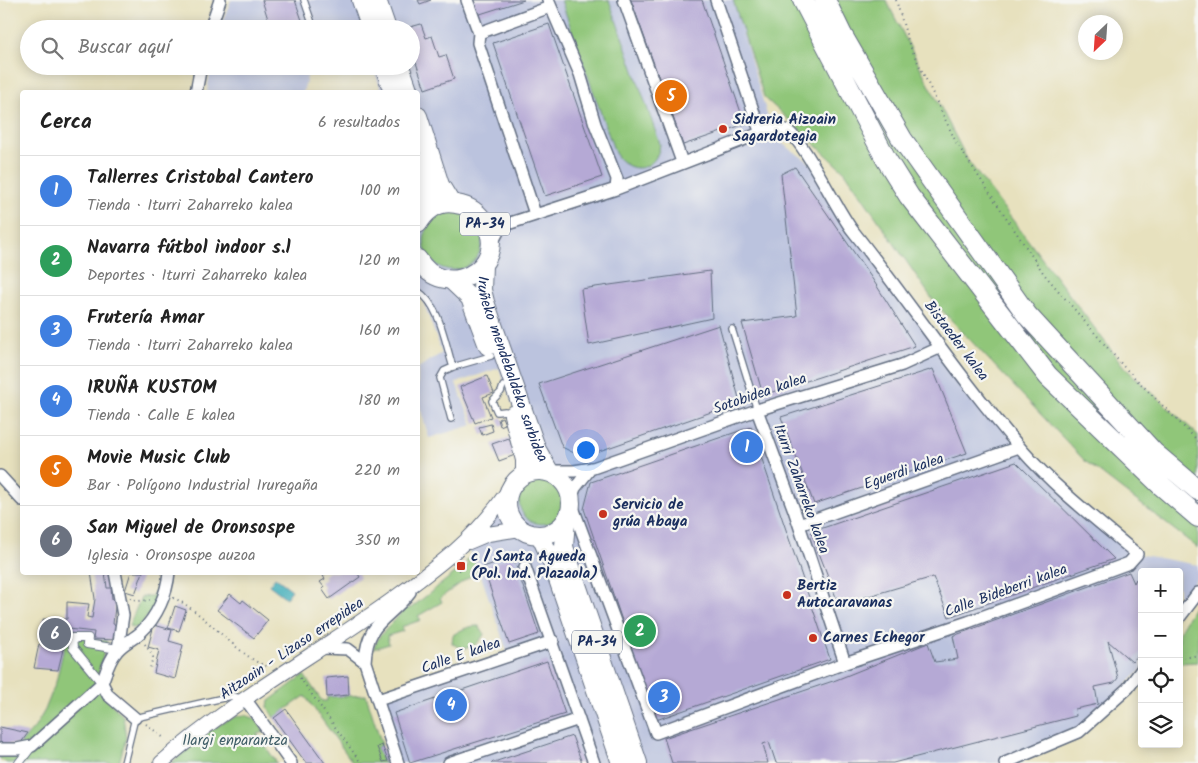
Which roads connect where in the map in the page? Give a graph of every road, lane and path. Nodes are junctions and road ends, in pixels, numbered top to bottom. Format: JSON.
{"nodes":[{"id":1,"x":220,"y":0,"type":"edge"},
{"id":2,"x":304,"y":0,"type":"edge"},
{"id":3,"x":361,"y":0,"type":"edge"},
{"id":4,"x":377,"y":0,"type":"edge"},
{"id":5,"x":467,"y":0,"type":"edge"},
{"id":6,"x":624,"y":0,"type":"edge"},
{"id":7,"x":716,"y":0,"type":"edge"},
{"id":8,"x":792,"y":0,"type":"edge"},
{"id":9,"x":803,"y":0,"type":"edge"},
{"id":10,"x":825,"y":0,"type":"edge"},
{"id":11,"x":896,"y":0,"type":"edge"},
{"id":12,"x":549,"y":4,"type":"edge"},
{"id":13,"x":213,"y":20,"type":"edge"},
{"id":14,"x":311,"y":20,"type":"edge"},
{"id":15,"x":368,"y":20,"type":"edge"},
{"id":16,"x":384,"y":20,"type":"edge"},
{"id":17,"x":479,"y":33,"type":"junction"},
{"id":18,"x":199,"y":75,"type":"edge"},
{"id":19,"x":387,"y":75,"type":"edge"},
{"id":20,"x":403,"y":75,"type":"edge"},
{"id":21,"x":196,"y":90,"type":"edge"},
{"id":22,"x":392,"y":90,"type":"edge"},
{"id":23,"x":408,"y":90,"type":"edge"},
{"id":24,"x":420,"y":122,"type":"edge"},
{"id":25,"x":761,"y":134,"type":"junction"},
{"id":26,"x":886,"y":159,"type":"junction"},
{"id":27,"x":682,"y":162,"type":"junction"},
{"id":28,"x":420,"y":168,"type":"edge"},
{"id":29,"x":616,"y":189,"type":"junction"},
{"id":30,"x":451,"y":203,"type":"junction"},
{"id":31,"x":535,"y":214,"type":"junction"},
{"id":32,"x":421,"y":219,"type":"edge"},
{"id":33,"x":490,"y":247,"type":"junction"},
{"id":34,"x":420,"y":262,"type":"edge"},
{"id":35,"x":482,"y":265,"type":"junction"},
{"id":36,"x":451,"y":280,"type":"junction"},
{"id":37,"x":420,"y":292,"type":"edge"},
{"id":38,"x":732,"y":328,"type":"dead end"},
{"id":39,"x":940,"y":348,"type":"junction"},
{"id":40,"x":491,"y":356,"type":"junction"},
{"id":41,"x":453,"y":367,"type":"junction"},
{"id":42,"x":756,"y":410,"type":"junction"},
{"id":43,"x":451,"y":419,"type":"dead end"},
{"id":44,"x":1198,"y":441,"type":"edge"},
{"id":45,"x":1019,"y":447,"type":"junction"},
{"id":46,"x":591,"y":468,"type":"junction"},
{"id":47,"x":549,"y":471,"type":"junction"},
{"id":48,"x":524,"y":473,"type":"junction"},
{"id":49,"x":0,"y":476,"type":"edge"},
{"id":50,"x":1198,"y":490,"type":"edge"},
{"id":51,"x":508,"y":491,"type":"junction"},
{"id":52,"x":20,"y":498,"type":"edge"},
{"id":53,"x":571,"y":501,"type":"junction"},
{"id":54,"x":1198,"y":517,"type":"edge"},
{"id":55,"x":566,"y":520,"type":"junction"},
{"id":56,"x":799,"y":525,"type":"junction"},
{"id":57,"x":520,"y":529,"type":"junction"},
{"id":58,"x":540,"y":535,"type":"junction"},
{"id":59,"x":466,"y":543,"type":"junction"},
{"id":60,"x":1137,"y":554,"type":"joint"},
{"id":61,"x":525,"y":567,"type":"dead end"},
{"id":62,"x":116,"y":575,"type":"edge"},
{"id":63,"x":168,"y":575,"type":"edge"},
{"id":64,"x":419,"y":580,"type":"junction"},
{"id":65,"x":120,"y":591,"type":"junction"},
{"id":66,"x":1198,"y":593,"type":"edge"},
{"id":67,"x":164,"y":596,"type":"junction"},
{"id":68,"x":1183,"y":613,"type":"edge"},
{"id":69,"x":353,"y":629,"type":"junction"},
{"id":70,"x":142,"y":632,"type":"junction"},
{"id":71,"x":553,"y":641,"type":"junction"},
{"id":72,"x":322,"y":648,"type":"junction"},
{"id":73,"x":118,"y":649,"type":"junction"},
{"id":74,"x":362,"y":655,"type":"junction"},
{"id":75,"x":1198,"y":655,"type":"edge"},
{"id":76,"x":1183,"y":658,"type":"edge"},
{"id":77,"x":844,"y":663,"type":"junction"},
{"id":78,"x":274,"y":666,"type":"dead end"},
{"id":79,"x":150,"y":668,"type":"dead end"},
{"id":80,"x":1138,"y":674,"type":"edge"},
{"id":81,"x":298,"y":675,"type":"dead end"},
{"id":82,"x":102,"y":683,"type":"junction"},
{"id":83,"x":246,"y":700,"type":"junction"},
{"id":84,"x":378,"y":700,"type":"junction"},
{"id":85,"x":135,"y":718,"type":"junction"},
{"id":86,"x":579,"y":719,"type":"junction"},
{"id":87,"x":164,"y":738,"type":"dead end"},
{"id":88,"x":32,"y":746,"type":"junction"},
{"id":89,"x":0,"y":748,"type":"edge"},
{"id":90,"x":19,"y":763,"type":"edge"},
{"id":91,"x":124,"y":763,"type":"edge"},
{"id":92,"x":161,"y":763,"type":"edge"},
{"id":93,"x":291,"y":763,"type":"edge"},
{"id":94,"x":361,"y":763,"type":"edge"},
{"id":95,"x":398,"y":763,"type":"edge"},
{"id":96,"x":449,"y":763,"type":"edge"},
{"id":97,"x":594,"y":763,"type":"edge"},
{"id":98,"x":621,"y":763,"type":"edge"},
{"id":99,"x":638,"y":763,"type":"edge"},
{"id":100,"x":1006,"y":763,"type":"edge"}],
"edges":[{"from":1,"to":13,"type":"street"},
{"from":2,"to":14,"type":"lane"},
{"from":3,"to":15,"type":"highway"},
{"from":4,"to":16,"type":"highway"},
{"from":5,"to":17,"type":"street"},
{"from":6,"to":27,"type":"street"},
{"from":7,"to":25,"type":"street"},
{"from":8,"to":26,"type":"highway"},
{"from":9,"to":26,"type":"highway"},
{"from":10,"to":50,"type":"highway"},
{"from":11,"to":44,"type":"path"},
{"from":12,"to":17,"type":"street"},
{"from":12,"to":29,"type":"street"},
{"from":17,"to":31,"type":"street"},
{"from":18,"to":21,"type":"street"},
{"from":19,"to":22,"type":"highway"},
{"from":20,"to":23,"type":"highway"},
{"from":24,"to":30,"type":"highway","number":"PA-34"},
{"from":25,"to":27,"type":"street"},
{"from":25,"to":39,"type":"street","name":"Bistaeder kalea"},
{"from":26,"to":54,"type":"highway"},
{"from":27,"to":29,"type":"street"},
{"from":28,"to":32,"type":"highway","number":"PA-34"},
{"from":29,"to":31,"type":"street"},
{"from":30,"to":32,"type":"highway","number":"PA-34"},
{"from":30,"to":33,"type":"highway","number":"PA-34"},
{"from":31,"to":33,"type":"street"},
{"from":33,"to":35,"type":"highway","number":"PA-34"},
{"from":34,"to":36,"type":"highway"},
{"from":35,"to":36,"type":"highway"},
{"from":35,"to":47,"type":"highway","name":"Iruñeko mendebaldeko sarbidea","number":"PA-34"},
{"from":36,"to":40,"type":"highway","name":"Iruñeko mendebaldeko sarbidea"},
{"from":37,"to":41,"type":"lane"},
{"from":38,"to":42,"type":"lane"},
{"from":39,"to":42,"type":"street","name":"Sotobidea kalea"},
{"from":39,"to":45,"type":"street","name":"Bistaeder kalea"},
{"from":40,"to":41,"type":"lane"},
{"from":40,"to":48,"type":"highway","name":"Iruñeko mendebaldeko sarbidea"},
{"from":41,"to":43,"type":"lane"},
{"from":42,"to":46,"type":"street","name":"Sotobidea kalea"},
{"from":42,"to":56,"type":"street","name":"Iturri Zaharreko kalea"},
{"from":45,"to":56,"type":"street","name":"Eguerdi kalea"},
{"from":45,"to":60,"type":"street","name":"Bistaeder kalea"},
{"from":46,"to":47,"type":"street","name":"Sotobidea kalea"},
{"from":46,"to":53,"type":"street"},
{"from":47,"to":48,"type":"highway"},
{"from":47,"to":53,"type":"highway","number":"PA-34"},
{"from":48,"to":51,"type":"highway"},
{"from":49,"to":52,"type":"street"},
{"from":51,"to":57,"type":"highway"},
{"from":51,"to":59,"type":"street"},
{"from":53,"to":55,"type":"highway","number":"PA-34"},
{"from":53,"to":77,"type":"street","name":"Calle Bideberri kalea"},
{"from":55,"to":58,"type":"highway"},
{"from":55,"to":99,"type":"highway","number":"PA-34"},
{"from":56,"to":77,"type":"street","name":"Iturri Zaharreko kalea"},
{"from":57,"to":58,"type":"highway"},
{"from":57,"to":59,"type":"street"},
{"from":58,"to":98,"type":"highway","number":"PA-34"},
{"from":59,"to":64,"type":"street","name":"Aitzoain - Lizaso errepidea"},
{"from":60,"to":77,"type":"street","name":"Calle Bideberri kalea"},
{"from":61,"to":71,"type":"street"},
{"from":62,"to":65,"type":"street"},
{"from":63,"to":67,"type":"street"},
{"from":64,"to":69,"type":"street","name":"Aitzoain - Lizaso errepidea"},
{"from":64,"to":74,"type":"street"},
{"from":65,"to":67,"type":"path"},
{"from":65,"to":73,"type":"street"},
{"from":66,"to":68,"type":"street"},
{"from":67,"to":70,"type":"street"},
{"from":67,"to":78,"type":"path"},
{"from":69,"to":72,"type":"street","name":"Aitzoain - Lizaso errepidea"},
{"from":69,"to":74,"type":"street"},
{"from":70,"to":73,"type":"street"},
{"from":70,"to":79,"type":"path"},
{"from":71,"to":84,"type":"street","name":"Calle E kalea"},
{"from":71,"to":86,"type":"street"},
{"from":72,"to":74,"type":"street"},
{"from":72,"to":83,"type":"street","name":"Aitzoain - Lizaso errepidea"},
{"from":73,"to":82,"type":"street"},
{"from":73,"to":82,"type":"street"},
{"from":74,"to":84,"type":"street"},
{"from":75,"to":76,"type":"path"},
{"from":80,"to":100,"type":"street"},
{"from":81,"to":94,"type":"path"},
{"from":82,"to":85,"type":"street"},
{"from":82,"to":88,"type":"street"},
{"from":83,"to":85,"type":"lane"},
{"from":83,"to":92,"type":"street","name":"Aitzoain - Lizaso errepidea"},
{"from":83,"to":93,"type":"street"},
{"from":84,"to":95,"type":"street"},
{"from":85,"to":87,"type":"path"},
{"from":85,"to":91,"type":"lane"},
{"from":86,"to":96,"type":"street"},
{"from":86,"to":97,"type":"street"},
{"from":88,"to":89,"type":"street"},
{"from":88,"to":90,"type":"street"}]}
